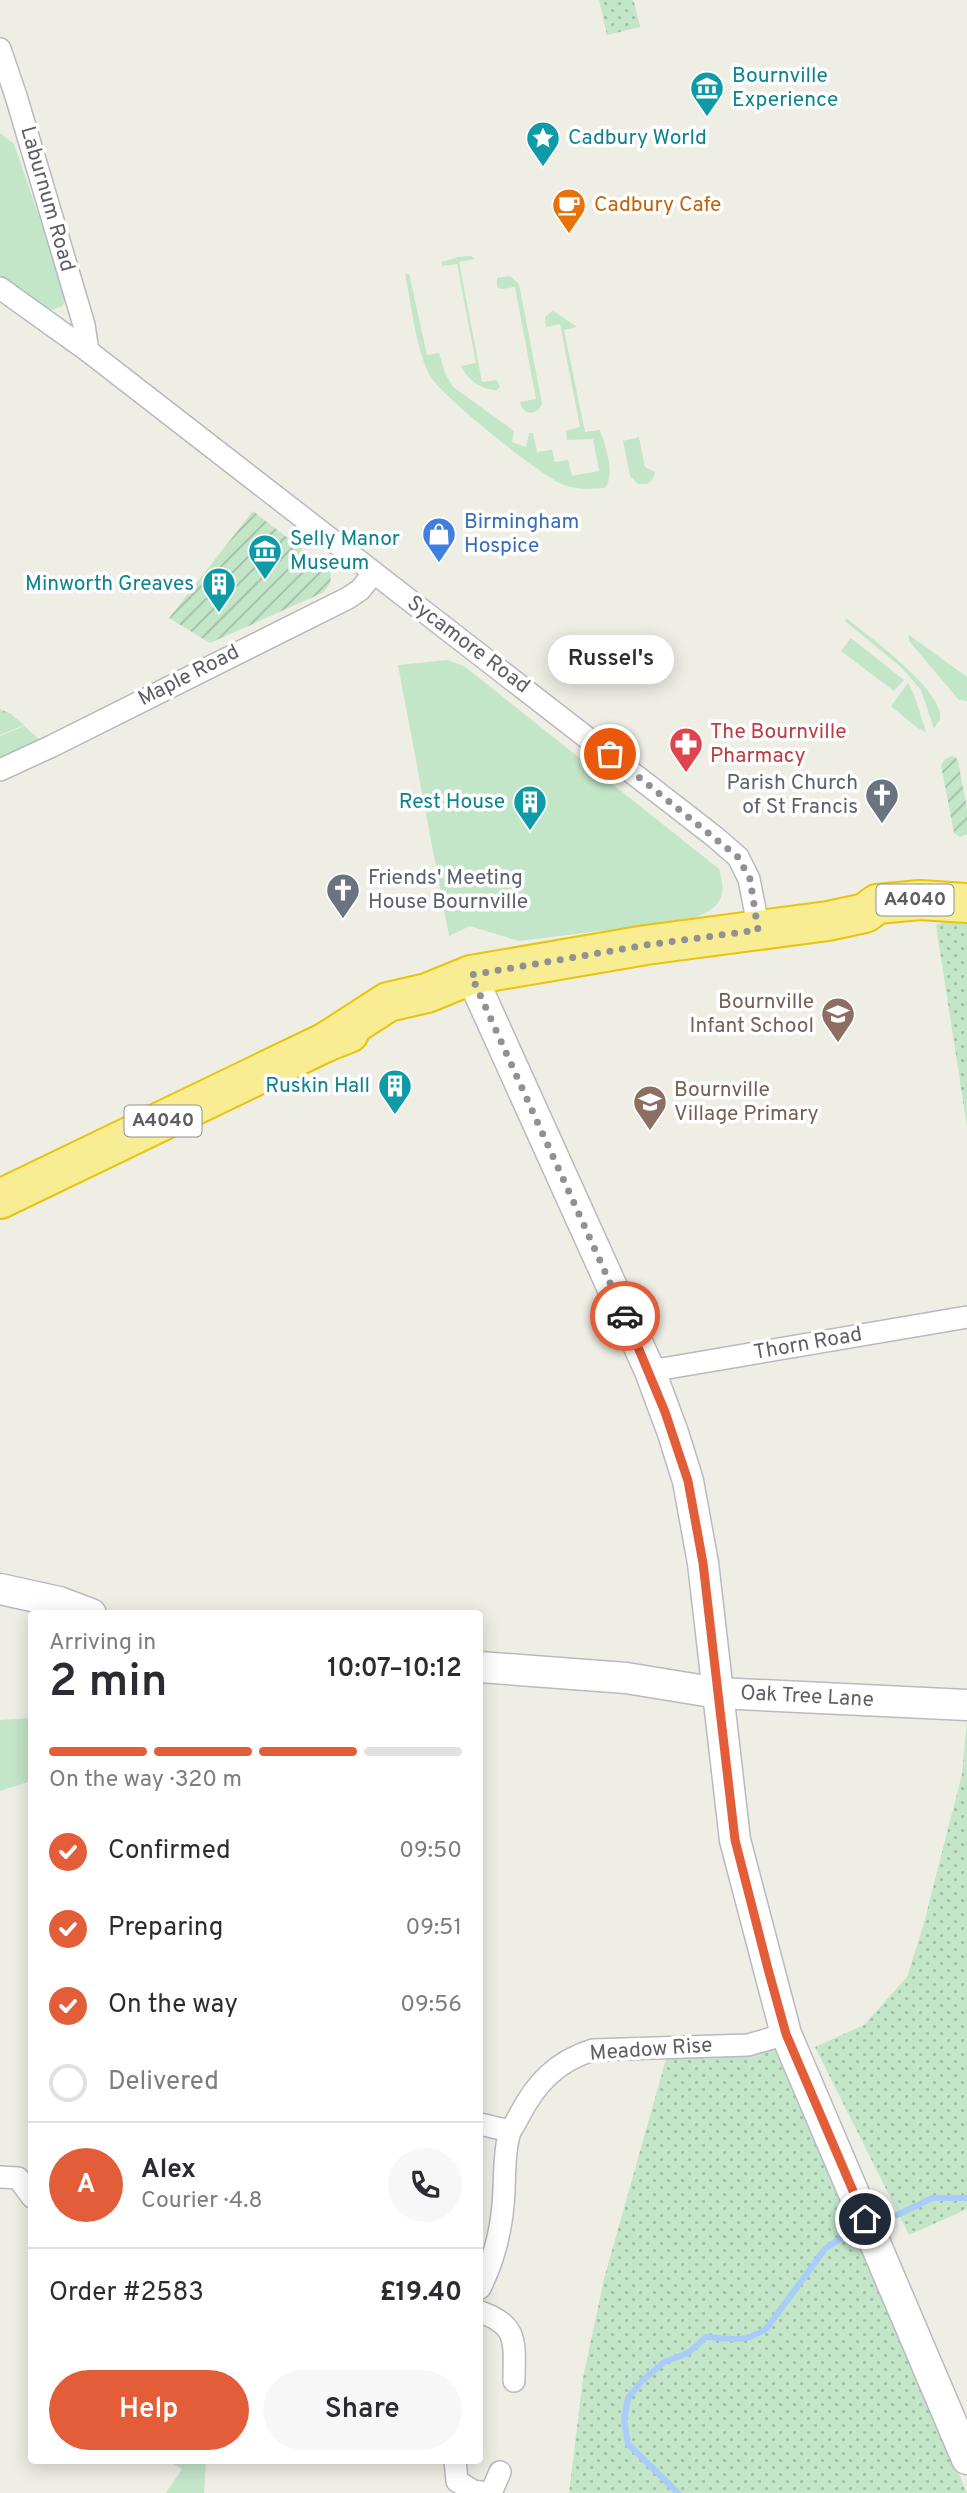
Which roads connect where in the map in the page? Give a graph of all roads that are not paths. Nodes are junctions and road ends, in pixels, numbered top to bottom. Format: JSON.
{"nodes":[{"id":1,"x":0,"y":49,"type":"edge"},
{"id":2,"x":8,"y":99,"type":"edge"},
{"id":3,"x":0,"y":288,"type":"edge"},
{"id":4,"x":88,"y":351,"type":"junction"},
{"id":5,"x":373,"y":574,"type":"junction"},
{"id":6,"x":0,"y":770,"type":"edge"},
{"id":7,"x":967,"y":905,"type":"edge"},
{"id":8,"x":758,"y":930,"type":"junction"},
{"id":9,"x":471,"y":975,"type":"junction"},
{"id":10,"x":0,"y":1199,"type":"edge"},
{"id":11,"x":967,"y":1317,"type":"edge"},
{"id":12,"x":650,"y":1371,"type":"junction"},
{"id":13,"x":0,"y":1589,"type":"edge"},
{"id":14,"x":81,"y":1610,"type":"edge"},
{"id":15,"x":483,"y":1667,"type":"edge"},
{"id":16,"x":718,"y":1693,"type":"junction"},
{"id":17,"x":967,"y":1705,"type":"edge"},
{"id":18,"x":786,"y":2034,"type":"junction"},
{"id":19,"x":483,"y":2125,"type":"edge"},
{"id":20,"x":510,"y":2131,"type":"junction"},
{"id":21,"x":0,"y":2177,"type":"edge"},
{"id":22,"x":28,"y":2191,"type":"edge"},
{"id":23,"x":489,"y":2233,"type":"edge"},
{"id":24,"x":483,"y":2282,"type":"edge"},
{"id":25,"x":483,"y":2313,"type":"edge"},
{"id":26,"x":514,"y":2381,"type":"dead end"},
{"id":27,"x":967,"y":2459,"type":"edge"},
{"id":28,"x":455,"y":2464,"type":"edge"},
{"id":29,"x":500,"y":2472,"type":"dead end"},
{"id":30,"x":489,"y":2493,"type":"edge"}],
"edges":[{"from":1,"to":2,"type":"street","name":"Laburnum Road"},
{"from":2,"to":4,"type":"street","name":"Laburnum Road"},
{"from":3,"to":4,"type":"street","name":"Sycamore Road"},
{"from":4,"to":5,"type":"street","name":"Sycamore Road"},
{"from":5,"to":6,"type":"street","name":"Maple Road"},
{"from":5,"to":8,"type":"street","name":"Sycamore Road"},
{"from":7,"to":8,"type":"highway","number":"A4040"},
{"from":8,"to":9,"type":"highway","number":"A4040"},
{"from":9,"to":10,"type":"highway","number":"A4040"},
{"from":9,"to":12,"type":"street"},
{"from":11,"to":12,"type":"street","name":"Thorn Road"},
{"from":12,"to":16,"type":"street"},
{"from":13,"to":14,"type":"street"},
{"from":15,"to":16,"type":"street","name":"Oak Tree Lane"},
{"from":16,"to":17,"type":"street","name":"Oak Tree Lane"},
{"from":16,"to":18,"type":"street"},
{"from":18,"to":20,"type":"street","name":"Meadow Rise"},
{"from":18,"to":27,"type":"street"},
{"from":19,"to":20,"type":"street"},
{"from":20,"to":23,"type":"street","name":"Meadow Rise"},
{"from":21,"to":22,"type":"street"},
{"from":23,"to":24,"type":"street","name":"Meadow Rise"},
{"from":25,"to":26,"type":"street"},
{"from":28,"to":30,"type":"street"},
{"from":29,"to":30,"type":"street"}]}
